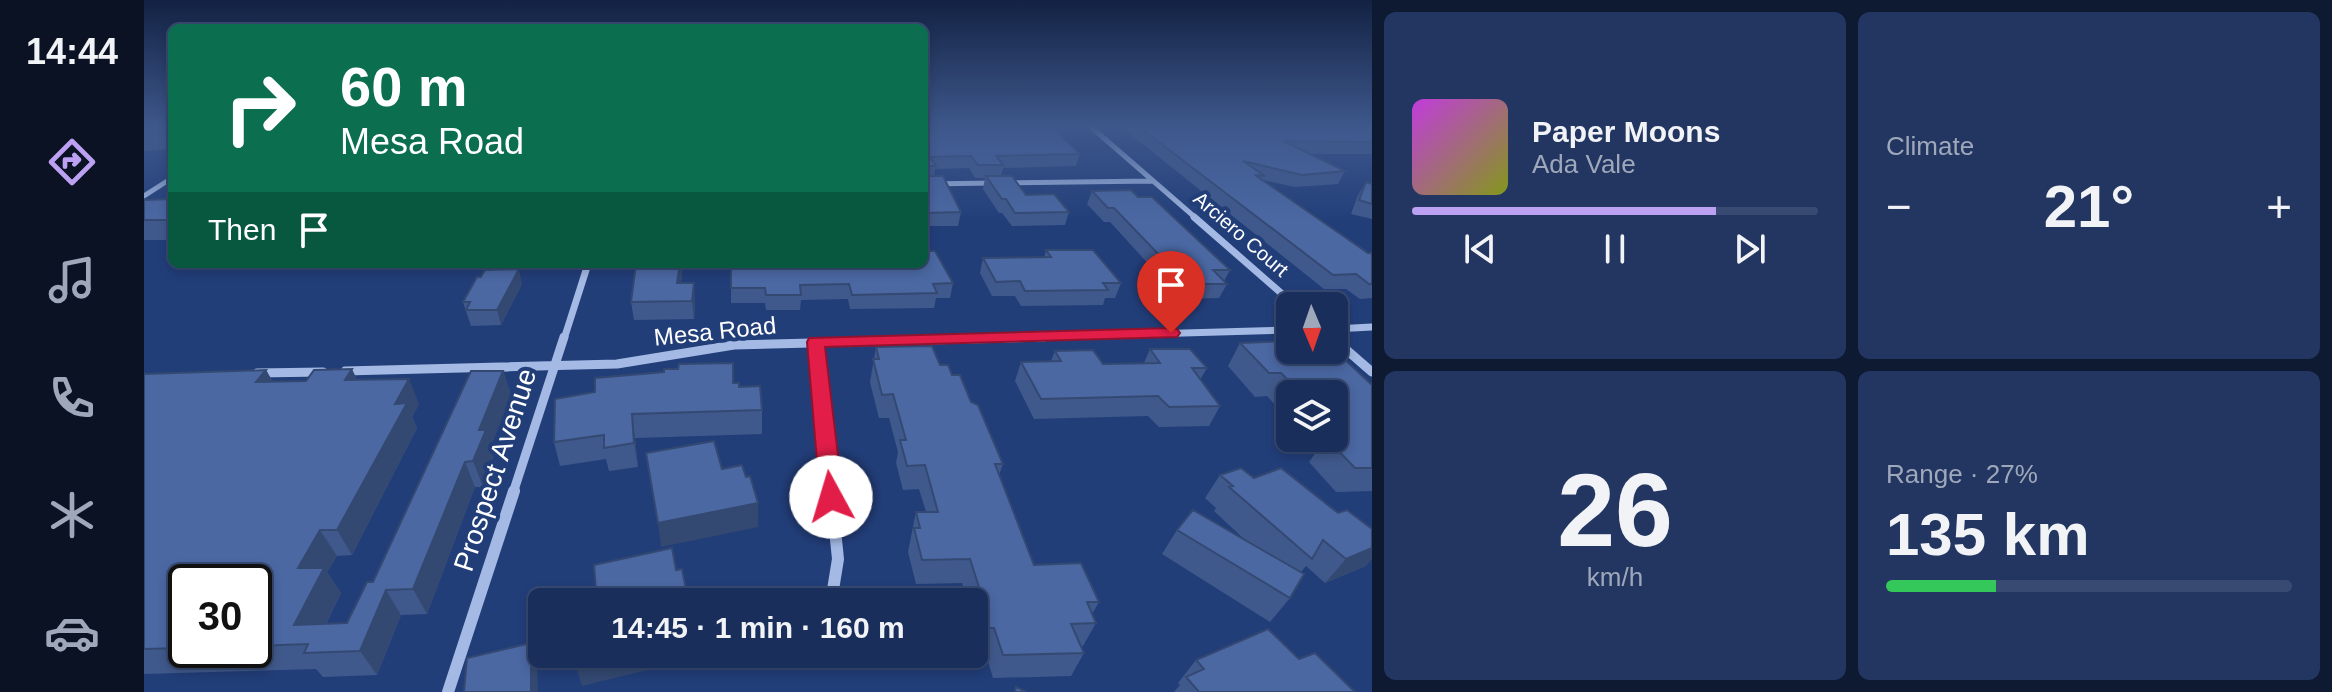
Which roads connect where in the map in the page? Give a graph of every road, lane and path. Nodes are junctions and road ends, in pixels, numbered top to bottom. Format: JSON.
{"nodes":[{"id":1,"x":1128,"y":158,"type":"edge"},
{"id":2,"x":168,"y":181,"type":"edge"},
{"id":3,"x":1154,"y":181,"type":"junction"},
{"id":4,"x":928,"y":184,"type":"edge"},
{"id":5,"x":144,"y":196,"type":"edge"},
{"id":6,"x":587,"y":268,"type":"edge"},
{"id":7,"x":1280,"y":292,"type":"edge"},
{"id":8,"x":1372,"y":327,"type":"edge"},
{"id":9,"x":1348,"y":328,"type":"edge"},
{"id":10,"x":1276,"y":330,"type":"edge"},
{"id":11,"x":816,"y":342,"type":"junction"},
{"id":12,"x":1348,"y":351,"type":"edge"},
{"id":13,"x":553,"y":366,"type":"junction"},
{"id":14,"x":1372,"y":372,"type":"edge"},
{"id":15,"x":240,"y":373,"type":"edge"},
{"id":16,"x":833,"y":588,"type":"edge"},
{"id":17,"x":448,"y":692,"type":"edge"}],
"edges":[{"from":1,"to":3,"type":"street","name":"Arciero Court"},
{"from":2,"to":5,"type":"street"},
{"from":3,"to":4,"type":"street"},
{"from":3,"to":7,"type":"street","name":"Arciero Court"},
{"from":6,"to":13,"type":"street","name":"Prospect Avenue"},
{"from":8,"to":9,"type":"street"},
{"from":10,"to":11,"type":"street","name":"Mesa Road"},
{"from":11,"to":13,"type":"street","name":"Mesa Road"},
{"from":11,"to":16,"type":"street"},
{"from":12,"to":14,"type":"street"},
{"from":13,"to":15,"type":"street","name":"Mesa Road"},
{"from":13,"to":17,"type":"street","name":"Prospect Avenue"}]}
